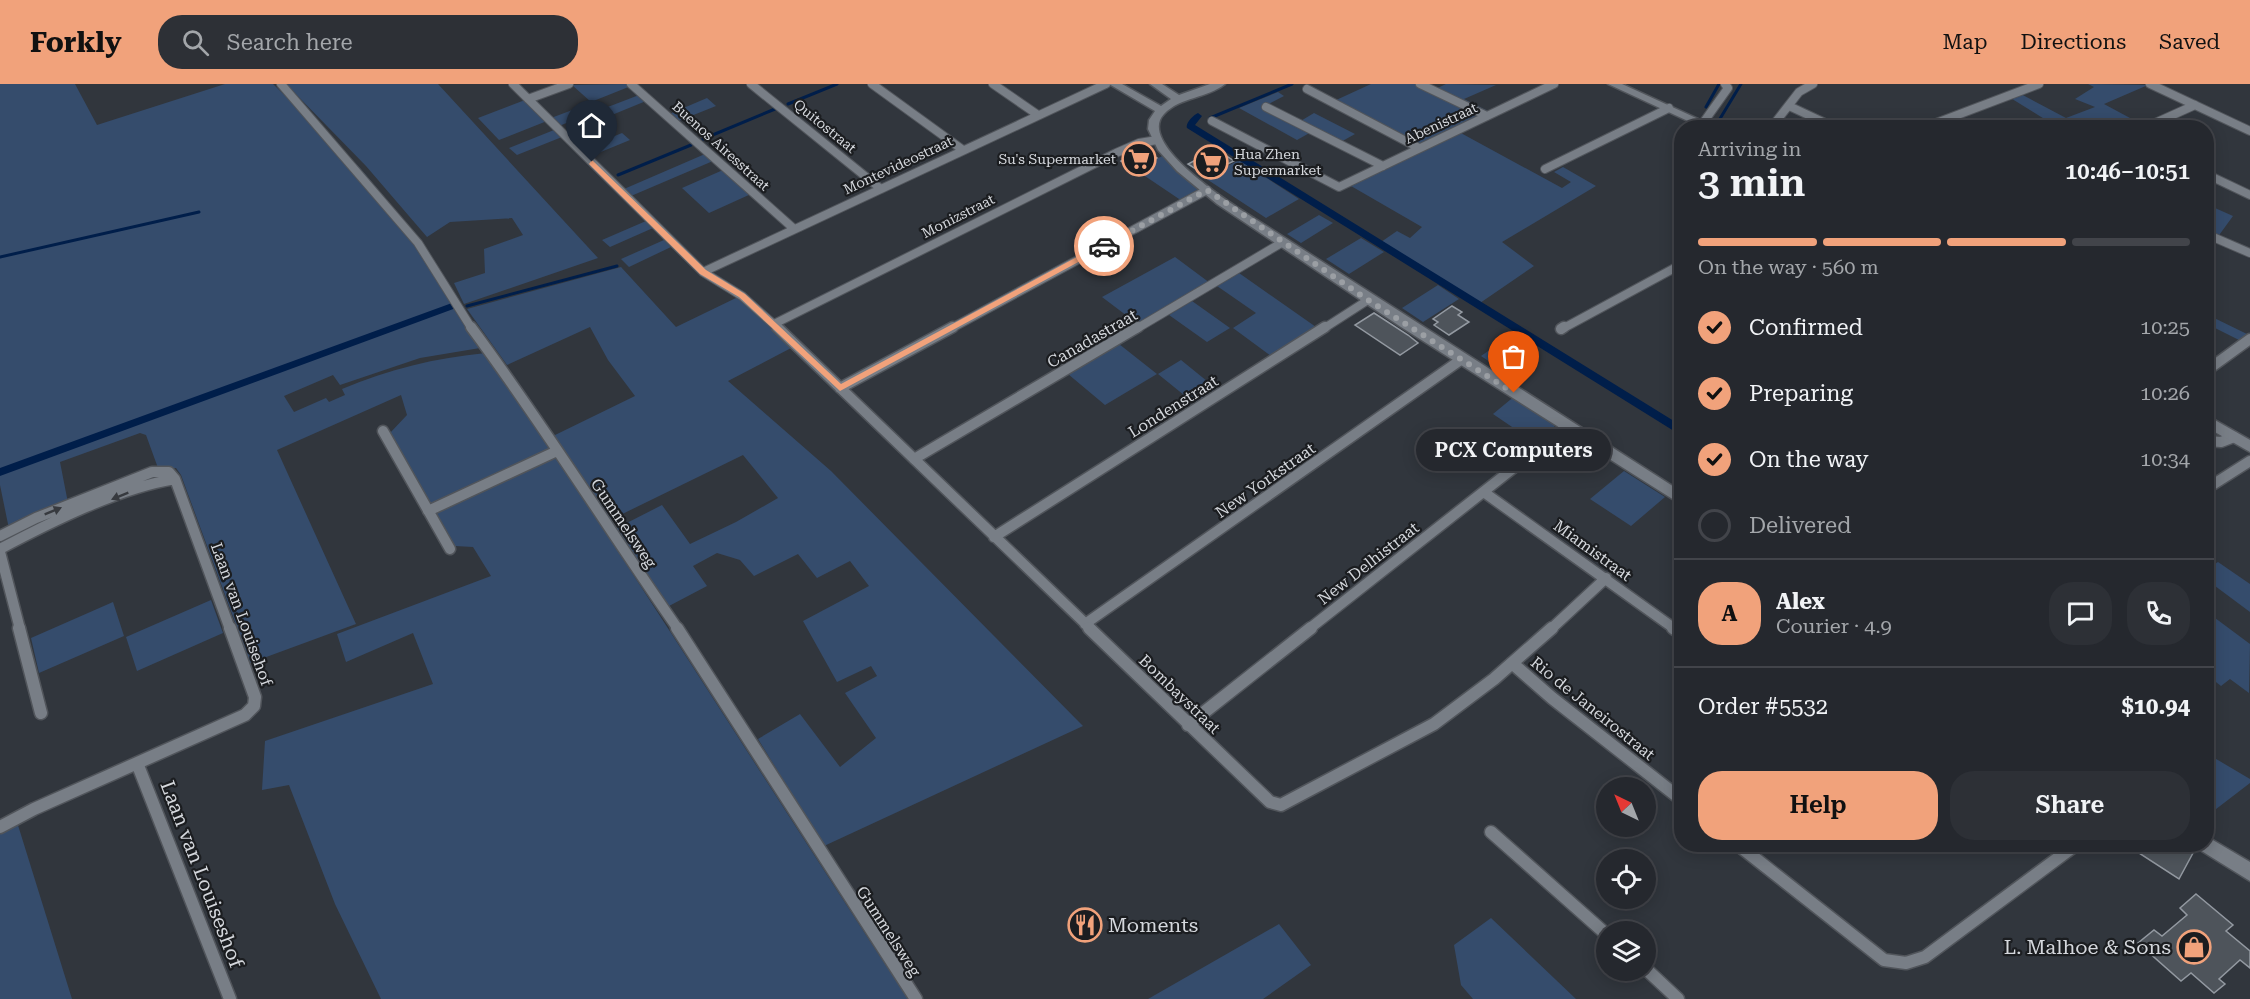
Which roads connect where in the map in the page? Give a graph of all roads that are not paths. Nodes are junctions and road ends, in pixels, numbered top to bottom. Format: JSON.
{"nodes":[{"id":1,"x":281,"y":84,"type":"edge"},
{"id":2,"x":513,"y":84,"type":"edge"},
{"id":3,"x":569,"y":84,"type":"edge"},
{"id":4,"x":631,"y":84,"type":"edge"},
{"id":5,"x":751,"y":84,"type":"edge"},
{"id":6,"x":872,"y":84,"type":"edge"},
{"id":7,"x":993,"y":84,"type":"edge"},
{"id":8,"x":1106,"y":84,"type":"edge"},
{"id":9,"x":1114,"y":84,"type":"edge"},
{"id":10,"x":1155,"y":84,"type":"edge"},
{"id":11,"x":1220,"y":84,"type":"edge"},
{"id":12,"x":1420,"y":84,"type":"edge"},
{"id":13,"x":1438,"y":84,"type":"edge"},
{"id":14,"x":1554,"y":84,"type":"edge"},
{"id":15,"x":1613,"y":84,"type":"edge"},
{"id":16,"x":1725,"y":84,"type":"edge"},
{"id":17,"x":1813,"y":84,"type":"edge"},
{"id":18,"x":2039,"y":84,"type":"edge"},
{"id":19,"x":2151,"y":84,"type":"edge"},
{"id":20,"x":1429,"y":88,"type":"junction"},
{"id":21,"x":1307,"y":89,"type":"dead end"},
{"id":22,"x":528,"y":99,"type":"junction"},
{"id":23,"x":1179,"y":100,"type":"junction"},
{"id":24,"x":2195,"y":105,"type":"junction"},
{"id":25,"x":1789,"y":106,"type":"junction"},
{"id":26,"x":1266,"y":107,"type":"dead end"},
{"id":27,"x":1669,"y":108,"type":"junction"},
{"id":28,"x":1160,"y":110,"type":"junction"},
{"id":29,"x":1038,"y":115,"type":"junction"},
{"id":30,"x":1487,"y":116,"type":"junction"},
{"id":31,"x":1697,"y":120,"type":"edge"},
{"id":32,"x":1711,"y":120,"type":"edge"},
{"id":33,"x":1778,"y":120,"type":"edge"},
{"id":34,"x":1819,"y":120,"type":"edge"},
{"id":35,"x":1944,"y":120,"type":"edge"},
{"id":36,"x":2162,"y":120,"type":"edge"},
{"id":37,"x":1212,"y":121,"type":"dead end"},
{"id":38,"x":2250,"y":130,"type":"edge"},
{"id":39,"x":1157,"y":140,"type":"junction"},
{"id":40,"x":1419,"y":148,"type":"junction"},
{"id":41,"x":963,"y":150,"type":"junction"},
{"id":42,"x":1383,"y":166,"type":"junction"},
{"id":43,"x":1545,"y":169,"type":"dead end"},
{"id":44,"x":2214,"y":178,"type":"edge"},
{"id":45,"x":881,"y":189,"type":"junction"},
{"id":46,"x":1207,"y":190,"type":"junction"},
{"id":47,"x":2250,"y":195,"type":"edge"},
{"id":48,"x":794,"y":228,"type":"junction"},
{"id":49,"x":2214,"y":237,"type":"edge"},
{"id":50,"x":1283,"y":242,"type":"junction"},
{"id":51,"x":2250,"y":253,"type":"edge"},
{"id":52,"x":1674,"y":268,"type":"edge"},
{"id":53,"x":703,"y":272,"type":"junction"},
{"id":54,"x":1368,"y":300,"type":"junction"},
{"id":55,"x":774,"y":324,"type":"junction"},
{"id":56,"x":1561,"y":329,"type":"dead end"},
{"id":57,"x":2250,"y":339,"type":"edge"},
{"id":58,"x":1462,"y":359,"type":"junction"},
{"id":59,"x":2214,"y":365,"type":"edge"},
{"id":60,"x":840,"y":388,"type":"junction"},
{"id":61,"x":2214,"y":425,"type":"edge"},
{"id":62,"x":1567,"y":426,"type":"junction"},
{"id":63,"x":383,"y":431,"type":"dead end"},
{"id":64,"x":2234,"y":437,"type":"junction"},
{"id":65,"x":2214,"y":442,"type":"edge"},
{"id":66,"x":2250,"y":447,"type":"edge"},
{"id":67,"x":557,"y":451,"type":"junction"},
{"id":68,"x":914,"y":459,"type":"junction"},
{"id":69,"x":2250,"y":461,"type":"edge"},
{"id":70,"x":175,"y":479,"type":"junction"},
{"id":71,"x":2214,"y":484,"type":"edge"},
{"id":72,"x":1485,"y":493,"type":"junction"},
{"id":73,"x":1674,"y":495,"type":"edge"},
{"id":74,"x":428,"y":511,"type":"junction"},
{"id":75,"x":0,"y":536,"type":"edge"},
{"id":76,"x":994,"y":537,"type":"junction"},
{"id":77,"x":450,"y":549,"type":"dead end"},
{"id":78,"x":0,"y":550,"type":"edge"},
{"id":79,"x":1606,"y":578,"type":"junction"},
{"id":80,"x":1085,"y":624,"type":"junction"},
{"id":81,"x":1674,"y":628,"type":"edge"},
{"id":82,"x":1512,"y":663,"type":"junction"},
{"id":83,"x":41,"y":713,"type":"dead end"},
{"id":84,"x":1188,"y":724,"type":"junction"},
{"id":85,"x":138,"y":762,"type":"junction"},
{"id":86,"x":1674,"y":794,"type":"edge"},
{"id":87,"x":0,"y":827,"type":"edge"},
{"id":88,"x":1491,"y":832,"type":"dead end"},
{"id":89,"x":2214,"y":849,"type":"edge"},
{"id":90,"x":1747,"y":852,"type":"edge"},
{"id":91,"x":2066,"y":852,"type":"edge"},
{"id":92,"x":2250,"y":872,"type":"edge"},
{"id":93,"x":1596,"y":925,"type":"edge"},
{"id":94,"x":1656,"y":978,"type":"edge"},
{"id":95,"x":230,"y":999,"type":"edge"},
{"id":96,"x":916,"y":999,"type":"edge"},
{"id":97,"x":1678,"y":999,"type":"edge"}],
"edges":[{"from":1,"to":67,"type":"street","name":"Gummelsweg"},
{"from":2,"to":22,"type":"street","name":"Bombaystraat"},
{"from":3,"to":22,"type":"street"},
{"from":4,"to":48,"type":"street","name":"Buenos Airesstraat"},
{"from":5,"to":45,"type":"street","name":"Quitostraat"},
{"from":6,"to":41,"type":"street"},
{"from":7,"to":29,"type":"street"},
{"from":8,"to":29,"type":"street","name":"Montevideostraat"},
{"from":9,"to":28,"type":"street"},
{"from":10,"to":23,"type":"street"},
{"from":11,"to":23,"type":"street"},
{"from":12,"to":20,"type":"street"},
{"from":13,"to":20,"type":"street"},
{"from":14,"to":30,"type":"street","name":"Abenistraat"},
{"from":15,"to":27,"type":"street"},
{"from":16,"to":32,"type":"street"},
{"from":17,"to":25,"type":"street"},
{"from":18,"to":35,"type":"street"},
{"from":19,"to":24,"type":"street"},
{"from":20,"to":30,"type":"street"},
{"from":21,"to":40,"type":"street"},
{"from":22,"to":53,"type":"street","name":"Bombaystraat"},
{"from":23,"to":28,"type":"street"},
{"from":24,"to":36,"type":"street"},
{"from":24,"to":38,"type":"street"},
{"from":25,"to":33,"type":"street"},
{"from":25,"to":34,"type":"street"},
{"from":26,"to":42,"type":"street"},
{"from":27,"to":31,"type":"street"},
{"from":27,"to":43,"type":"street"},
{"from":28,"to":39,"type":"street"},
{"from":29,"to":41,"type":"street","name":"Montevideostraat"},
{"from":30,"to":40,"type":"street","name":"Abenistraat"},
{"from":37,"to":42,"type":"street","name":"Abenistraat"},
{"from":39,"to":46,"type":"street"},
{"from":39,"to":55,"type":"street","name":"Monizstraat"},
{"from":40,"to":42,"type":"street","name":"Abenistraat"},
{"from":41,"to":45,"type":"street","name":"Montevideostraat"},
{"from":44,"to":47,"type":"street"},
{"from":45,"to":48,"type":"street","name":"Montevideostraat"},
{"from":46,"to":50,"type":"street"},
{"from":46,"to":60,"type":"street"},
{"from":48,"to":53,"type":"street","name":"Montevideostraat"},
{"from":49,"to":51,"type":"street"},
{"from":50,"to":54,"type":"street"},
{"from":50,"to":68,"type":"street","name":"Canadastraat"},
{"from":52,"to":56,"type":"street"},
{"from":53,"to":55,"type":"street","name":"Bombaystraat"},
{"from":54,"to":58,"type":"street"},
{"from":54,"to":76,"type":"street","name":"Londenstraat"},
{"from":55,"to":60,"type":"street","name":"Bombaystraat"},
{"from":57,"to":59,"type":"street"},
{"from":58,"to":62,"type":"street"},
{"from":58,"to":80,"type":"street","name":"New Yorkstraat"},
{"from":60,"to":68,"type":"street","name":"Bombaystraat"},
{"from":61,"to":64,"type":"street"},
{"from":62,"to":72,"type":"street","name":"New Delhistraat"},
{"from":62,"to":73,"type":"street"},
{"from":63,"to":74,"type":"street"},
{"from":64,"to":65,"type":"street"},
{"from":64,"to":66,"type":"street"},
{"from":67,"to":74,"type":"street"},
{"from":67,"to":96,"type":"street","name":"Gummelsweg"},
{"from":68,"to":76,"type":"street","name":"Bombaystraat"},
{"from":69,"to":71,"type":"street"},
{"from":75,"to":70,"type":"street","one_way":true},
{"from":70,"to":78,"type":"street","one_way":true},
{"from":70,"to":85,"type":"street","name":"Laan van Louisehof"},
{"from":72,"to":79,"type":"street","name":"Miamistraat"},
{"from":72,"to":84,"type":"street","name":"New Delhistraat"},
{"from":74,"to":77,"type":"street"},
{"from":76,"to":80,"type":"street","name":"Bombaystraat"},
{"from":78,"to":83,"type":"street"},
{"from":79,"to":81,"type":"street","name":"Miamistraat"},
{"from":79,"to":82,"type":"street","name":"Bombaystraat"},
{"from":80,"to":84,"type":"street","name":"Bombaystraat"},
{"from":82,"to":84,"type":"street","name":"Bombaystraat"},
{"from":82,"to":86,"type":"street","name":"Rio de Janeirostraat"},
{"from":85,"to":87,"type":"street"},
{"from":85,"to":95,"type":"street","name":"Laan van Louiseshof"},
{"from":88,"to":93,"type":"street"},
{"from":89,"to":92,"type":"street"},
{"from":90,"to":91,"type":"street"},
{"from":94,"to":97,"type":"street"}]}
